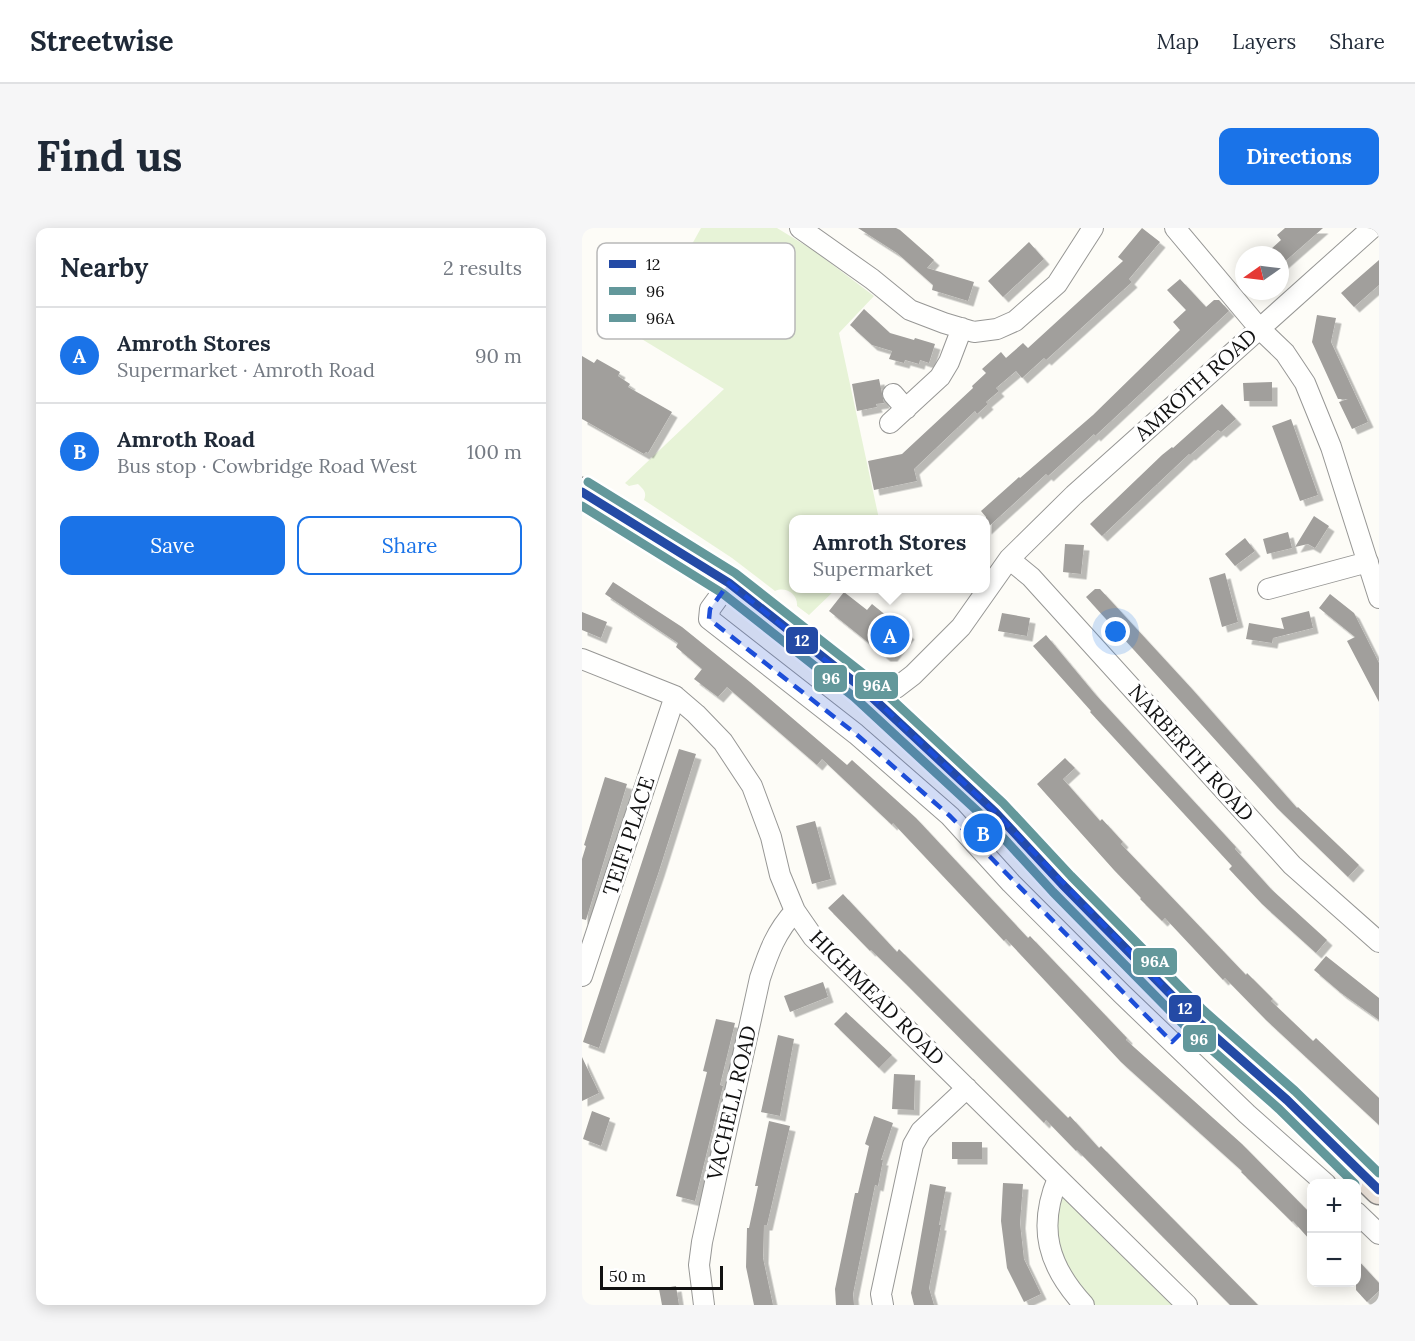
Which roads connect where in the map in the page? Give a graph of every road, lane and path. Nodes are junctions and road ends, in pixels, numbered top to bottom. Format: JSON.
{"nodes":[{"id":1,"x":800,"y":228,"type":"edge"},
{"id":2,"x":1093,"y":228,"type":"edge"},
{"id":3,"x":1175,"y":228,"type":"edge"},
{"id":4,"x":1372,"y":228,"type":"edge"},
{"id":5,"x":824,"y":234,"type":"edge"},
{"id":6,"x":962,"y":328,"type":"junction"},
{"id":7,"x":1259,"y":328,"type":"junction"},
{"id":8,"x":890,"y":423,"type":"dead end"},
{"id":9,"x":582,"y":492,"type":"edge"},
{"id":10,"x":1009,"y":559,"type":"junction"},
{"id":11,"x":1368,"y":562,"type":"junction"},
{"id":12,"x":729,"y":583,"type":"junction"},
{"id":13,"x":990,"y":586,"type":"edge"},
{"id":14,"x":1268,"y":589,"type":"dead end"},
{"id":15,"x":985,"y":593,"type":"edge"},
{"id":16,"x":1379,"y":598,"type":"edge"},
{"id":17,"x":582,"y":659,"type":"edge"},
{"id":18,"x":675,"y":696,"type":"junction"},
{"id":19,"x":878,"y":702,"type":"junction"},
{"id":20,"x":795,"y":911,"type":"junction"},
{"id":21,"x":1379,"y":942,"type":"edge"},
{"id":22,"x":582,"y":976,"type":"edge"},
{"id":23,"x":1195,"y":1019,"type":"junction"},
{"id":24,"x":1172,"y":1042,"type":"junction"},
{"id":25,"x":967,"y":1088,"type":"junction"},
{"id":26,"x":1059,"y":1178,"type":"junction"},
{"id":27,"x":1320,"y":1179,"type":"edge"},
{"id":28,"x":1379,"y":1190,"type":"edge"},
{"id":29,"x":1361,"y":1217,"type":"edge"},
{"id":30,"x":1379,"y":1234,"type":"edge"},
{"id":31,"x":704,"y":1305,"type":"edge"},
{"id":32,"x":883,"y":1305,"type":"edge"},
{"id":33,"x":1084,"y":1305,"type":"edge"},
{"id":34,"x":1187,"y":1305,"type":"edge"}],
"edges":[{"from":1,"to":5,"type":"street"},
{"from":2,"to":6,"type":"street"},
{"from":3,"to":7,"type":"street"},
{"from":4,"to":7,"type":"street","name":"AMROTH ROAD"},
{"from":5,"to":6,"type":"street"},
{"from":6,"to":8,"type":"street"},
{"from":7,"to":10,"type":"street","name":"AMROTH ROAD"},
{"from":7,"to":11,"type":"street"},
{"from":9,"to":12,"type":"highway"},
{"from":10,"to":13,"type":"street","name":"AMROTH ROAD"},
{"from":10,"to":21,"type":"street","name":"NARBERTH ROAD"},
{"from":11,"to":14,"type":"street"},
{"from":11,"to":16,"type":"street"},
{"from":12,"to":19,"type":"highway"},
{"from":12,"to":24,"type":"street"},
{"from":15,"to":19,"type":"street","name":"AMROTH ROAD"},
{"from":17,"to":18,"type":"street","name":"HIGHMEAD ROAD"},
{"from":18,"to":20,"type":"street","name":"HIGHMEAD ROAD"},
{"from":18,"to":22,"type":"street","name":"TEIFI PLACE"},
{"from":19,"to":23,"type":"highway"},
{"from":20,"to":25,"type":"street","name":"HIGHMEAD ROAD"},
{"from":20,"to":31,"type":"street","name":"VACHELL ROAD"},
{"from":23,"to":24,"type":"street"},
{"from":23,"to":28,"type":"highway"},
{"from":24,"to":27,"type":"street"},
{"from":25,"to":26,"type":"street","name":"HIGHMEAD ROAD"},
{"from":25,"to":32,"type":"street"},
{"from":26,"to":33,"type":"street"},
{"from":26,"to":34,"type":"street","name":"HIGHMEAD ROAD"},
{"from":29,"to":30,"type":"street"}]}
